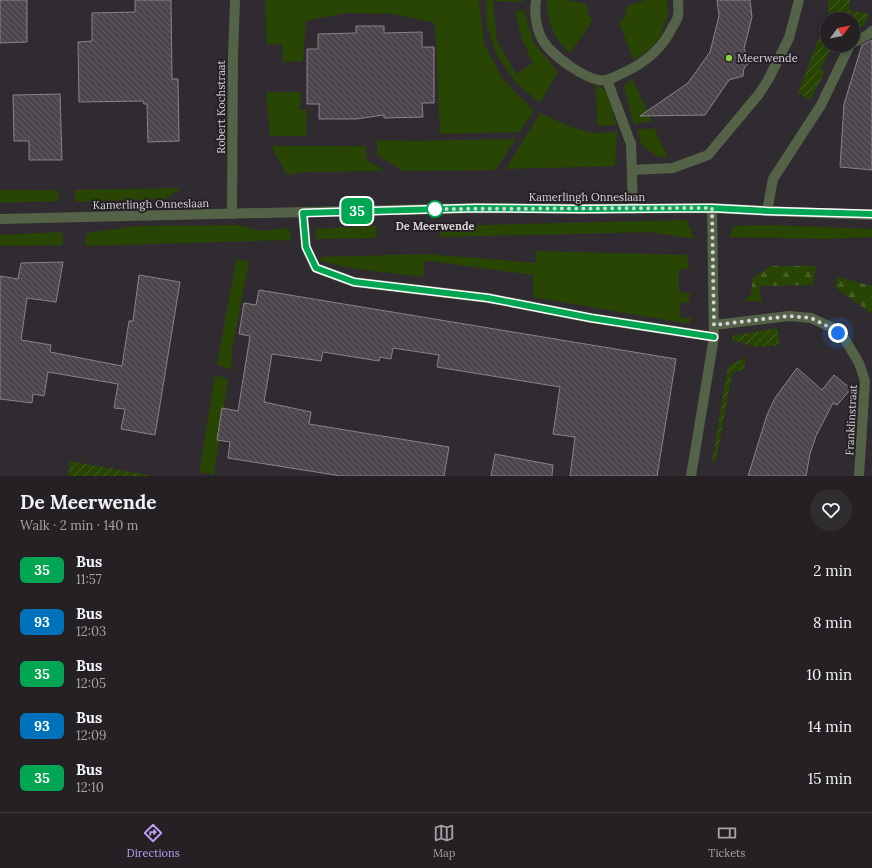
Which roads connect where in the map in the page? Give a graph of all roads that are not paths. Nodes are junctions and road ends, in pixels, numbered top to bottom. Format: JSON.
{"nodes":[{"id":1,"x":235,"y":0,"type":"edge"},
{"id":2,"x":536,"y":0,"type":"edge"},
{"id":3,"x":678,"y":0,"type":"edge"},
{"id":4,"x":799,"y":0,"type":"edge"},
{"id":5,"x":872,"y":32,"type":"edge"},
{"id":6,"x":860,"y":39,"type":"edge"},
{"id":7,"x":847,"y":52,"type":"edge"},
{"id":8,"x":606,"y":80,"type":"junction"},
{"id":9,"x":632,"y":170,"type":"junction"},
{"id":10,"x":633,"y":208,"type":"junction"},
{"id":11,"x":712,"y":208,"type":"junction"},
{"id":12,"x":767,"y":211,"type":"junction"},
{"id":13,"x":303,"y":213,"type":"junction"},
{"id":14,"x":232,"y":214,"type":"junction"},
{"id":15,"x":872,"y":214,"type":"edge"},
{"id":16,"x":0,"y":219,"type":"edge"},
{"id":17,"x":714,"y":325,"type":"junction"},
{"id":18,"x":714,"y":337,"type":"junction"},
{"id":19,"x":691,"y":476,"type":"edge"},
{"id":20,"x":859,"y":476,"type":"edge"}],
"edges":[{"from":1,"to":14,"type":"street","name":"Robert Kochstraat"},
{"from":2,"to":8,"type":"street"},
{"from":3,"to":8,"type":"street"},
{"from":4,"to":9,"type":"street"},
{"from":5,"to":6,"type":"street"},
{"from":7,"to":12,"type":"street"},
{"from":8,"to":9,"type":"street"},
{"from":9,"to":10,"type":"street"},
{"from":10,"to":11,"type":"street","name":"Kamerlingh Onneslaan"},
{"from":10,"to":13,"type":"street","name":"Kamerlingh Onneslaan"},
{"from":11,"to":12,"type":"street","name":"Kamerlingh Onneslaan"},
{"from":11,"to":17,"type":"street"},
{"from":12,"to":15,"type":"street","name":"Kamerlingh Onneslaan"},
{"from":13,"to":14,"type":"street","name":"Kamerlingh Onneslaan"},
{"from":13,"to":18,"type":"street"},
{"from":14,"to":16,"type":"street","name":"Kamerlingh Onneslaan"},
{"from":17,"to":18,"type":"street"},
{"from":17,"to":20,"type":"street","name":"Franklinstraat"},
{"from":18,"to":19,"type":"street"}]}
